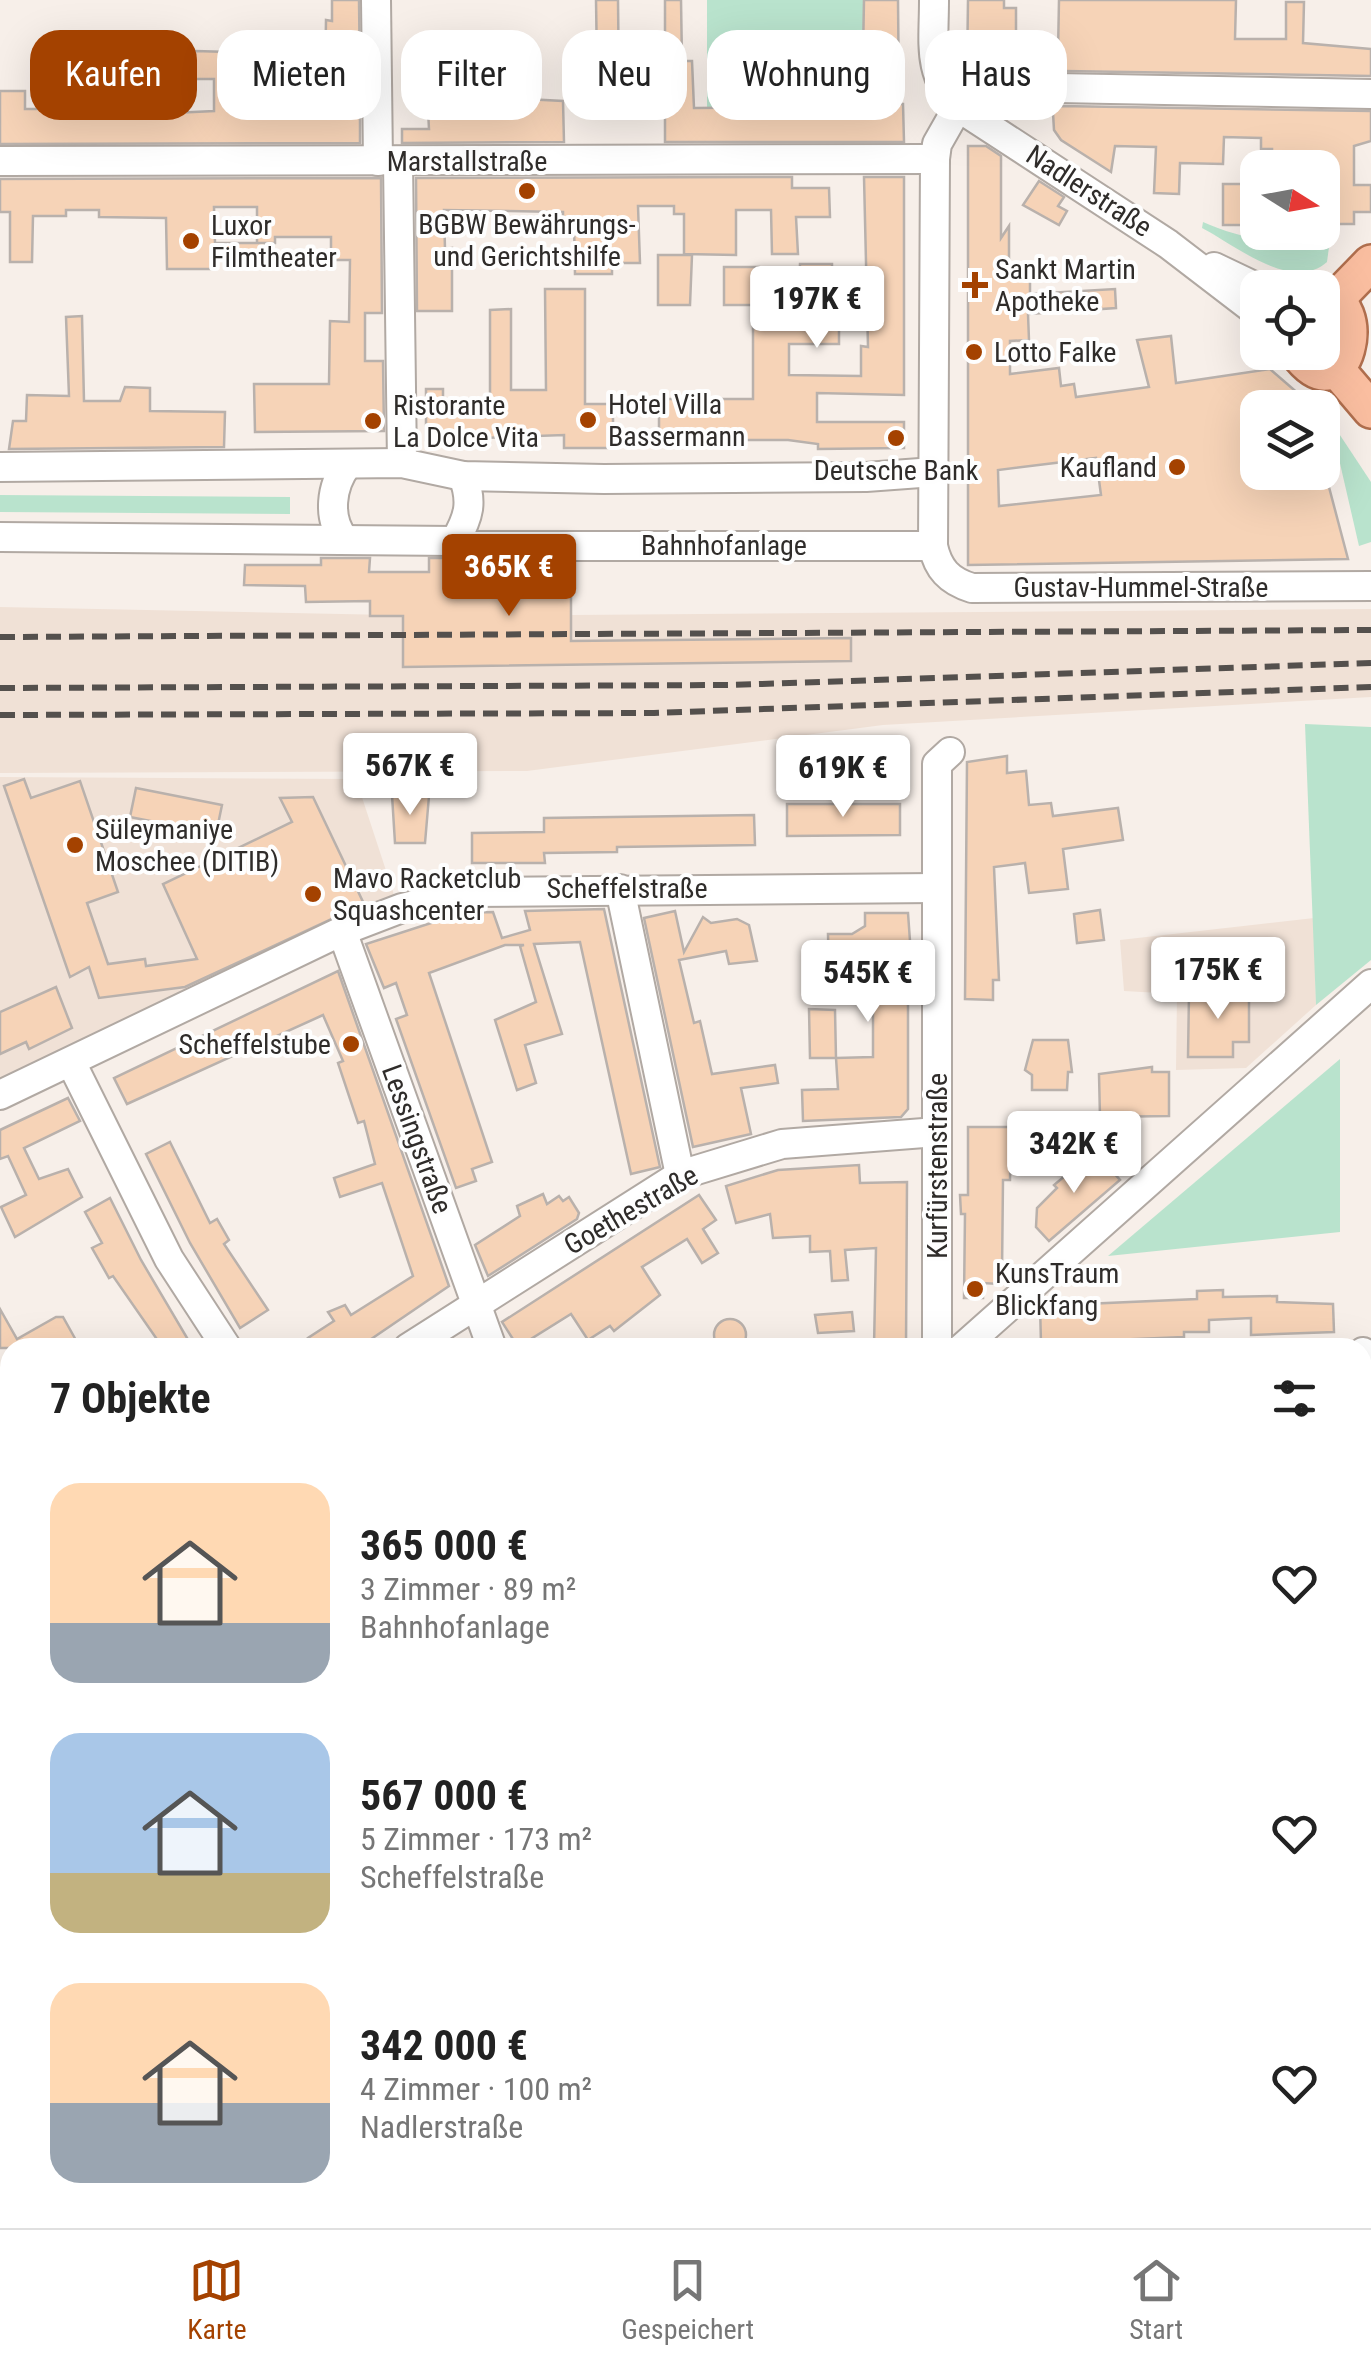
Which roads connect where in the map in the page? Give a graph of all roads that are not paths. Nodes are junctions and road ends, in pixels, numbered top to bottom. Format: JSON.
{"nodes":[{"id":1,"x":376,"y":0,"type":"edge"},
{"id":2,"x":934,"y":0,"type":"edge"},
{"id":3,"x":934,"y":30,"type":"edge"},
{"id":4,"x":1067,"y":88,"type":"edge"},
{"id":5,"x":1371,"y":94,"type":"edge"},
{"id":6,"x":951,"y":120,"type":"edge"},
{"id":7,"x":977,"y":120,"type":"edge"},
{"id":8,"x":922,"y":159,"type":"junction"},
{"id":9,"x":0,"y":161,"type":"edge"},
{"id":10,"x":388,"y":162,"type":"junction"},
{"id":11,"x":1168,"y":244,"type":"junction"},
{"id":12,"x":1371,"y":262,"type":"edge"},
{"id":13,"x":1240,"y":279,"type":"edge"},
{"id":14,"x":1340,"y":289,"type":"edge"},
{"id":15,"x":1240,"y":300,"type":"edge"},
{"id":16,"x":1340,"y":306,"type":"edge"},
{"id":17,"x":1356,"y":362,"type":"edge"},
{"id":18,"x":1371,"y":410,"type":"edge"},
{"id":19,"x":402,"y":463,"type":"junction"},
{"id":20,"x":347,"y":465,"type":"junction"},
{"id":21,"x":0,"y":467,"type":"edge"},
{"id":22,"x":934,"y":472,"type":"junction"},
{"id":23,"x":463,"y":476,"type":"junction"},
{"id":24,"x":0,"y":537,"type":"edge"},
{"id":25,"x":344,"y":539,"type":"junction"},
{"id":26,"x":456,"y":541,"type":"junction"},
{"id":27,"x":933,"y":546,"type":"junction"},
{"id":28,"x":1371,"y":586,"type":"edge"},
{"id":29,"x":950,"y":752,"type":"dead end"},
{"id":30,"x":936,"y":888,"type":"junction"},
{"id":31,"x":620,"y":889,"type":"junction"},
{"id":32,"x":342,"y":931,"type":"junction"},
{"id":33,"x":1371,"y":984,"type":"edge"},
{"id":34,"x":1371,"y":999,"type":"edge"},
{"id":35,"x":1319,"y":1034,"type":"junction"},
{"id":36,"x":72,"y":1062,"type":"junction"},
{"id":37,"x":0,"y":1095,"type":"edge"},
{"id":38,"x":937,"y":1132,"type":"junction"},
{"id":39,"x":680,"y":1174,"type":"junction"},
{"id":40,"x":476,"y":1304,"type":"junction"},
{"id":41,"x":220,"y":1338,"type":"edge"},
{"id":42,"x":423,"y":1338,"type":"edge"},
{"id":43,"x":488,"y":1338,"type":"edge"},
{"id":44,"x":956,"y":1338,"type":"edge"},
{"id":45,"x":967,"y":1338,"type":"edge"}],
"edges":[{"from":1,"to":10,"type":"street"},
{"from":2,"to":3,"type":"street"},
{"from":4,"to":5,"type":"street"},
{"from":6,"to":8,"type":"street"},
{"from":7,"to":11,"type":"street","name":"Nadlerstraße"},
{"from":8,"to":10,"type":"street","name":"Marstallstraße"},
{"from":8,"to":22,"type":"street"},
{"from":9,"to":10,"type":"street","name":"Marstallstraße"},
{"from":10,"to":19,"type":"street"},
{"from":11,"to":13,"type":"street","name":"Nadlerstraße"},
{"from":11,"to":15,"type":"street","name":"Nadlerstraße"},
{"from":12,"to":14,"type":"main road"},
{"from":16,"to":17,"type":"main road"},
{"from":17,"to":18,"type":"main road"},
{"from":19,"to":20,"type":"street"},
{"from":19,"to":23,"type":"street"},
{"from":20,"to":21,"type":"street"},
{"from":20,"to":25,"type":"street"},
{"from":22,"to":23,"type":"street"},
{"from":22,"to":27,"type":"street"},
{"from":23,"to":26,"type":"street"},
{"from":24,"to":25,"type":"street","name":"Bahnhofanlage"},
{"from":25,"to":26,"type":"street","name":"Bahnhofanlage"},
{"from":26,"to":27,"type":"street","name":"Bahnhofanlage"},
{"from":27,"to":28,"type":"street","name":"Gustav-Hummel-Straße"},
{"from":29,"to":30,"type":"street","name":"Kurfürstenstraße"},
{"from":30,"to":31,"type":"street","name":"Scheffelstraße"},
{"from":30,"to":38,"type":"street","name":"Kurfürstenstraße"},
{"from":31,"to":32,"type":"street","name":"Scheffelstraße"},
{"from":31,"to":39,"type":"street"},
{"from":32,"to":36,"type":"street","name":"Scheffelstraße"},
{"from":32,"to":40,"type":"street","name":"Lessingstraße"},
{"from":33,"to":35,"type":"street"},
{"from":34,"to":35,"type":"street"},
{"from":35,"to":45,"type":"street"},
{"from":36,"to":37,"type":"street","name":"Scheffelstraße"},
{"from":36,"to":41,"type":"street"},
{"from":38,"to":39,"type":"street","name":"Goethestraße"},
{"from":38,"to":44,"type":"street","name":"Kurfürstenstraße"},
{"from":39,"to":40,"type":"street","name":"Goethestraße"},
{"from":40,"to":42,"type":"street","name":"Goethestraße"},
{"from":40,"to":43,"type":"street","name":"Lessingstraße"}]}
